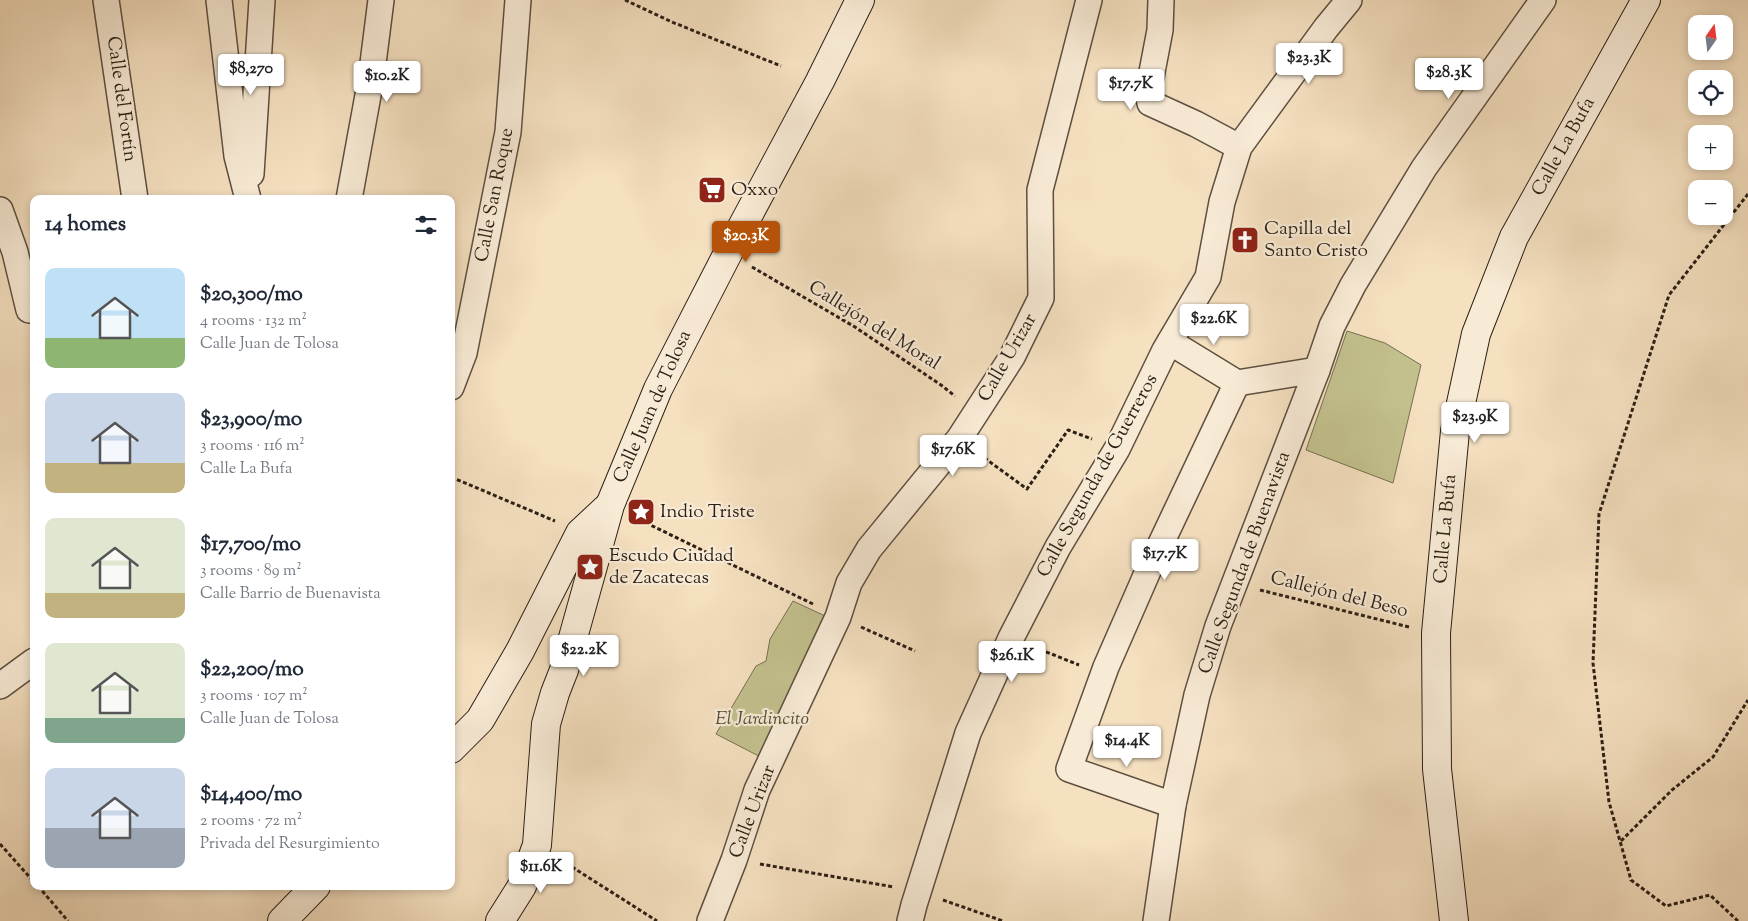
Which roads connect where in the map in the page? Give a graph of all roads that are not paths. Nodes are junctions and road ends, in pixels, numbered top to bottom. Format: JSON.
{"nodes":[{"id":1,"x":106,"y":0,"type":"edge"},
{"id":2,"x":219,"y":0,"type":"edge"},
{"id":3,"x":262,"y":0,"type":"edge"},
{"id":4,"x":382,"y":0,"type":"edge"},
{"id":5,"x":518,"y":0,"type":"edge"},
{"id":6,"x":1089,"y":0,"type":"edge"},
{"id":7,"x":1161,"y":0,"type":"edge"},
{"id":8,"x":1349,"y":0,"type":"edge"},
{"id":9,"x":1646,"y":0,"type":"edge"},
{"id":10,"x":865,"y":3,"type":"edge"},
{"id":11,"x":1531,"y":4,"type":"edge"},
{"id":12,"x":1239,"y":147,"type":"junction"},
{"id":13,"x":134,"y":195,"type":"edge"},
{"id":14,"x":248,"y":195,"type":"edge"},
{"id":15,"x":249,"y":195,"type":"edge"},
{"id":16,"x":350,"y":195,"type":"edge"},
{"id":17,"x":0,"y":210,"type":"edge"},
{"id":18,"x":30,"y":306,"type":"edge"},
{"id":19,"x":1170,"y":342,"type":"junction"},
{"id":20,"x":1317,"y":370,"type":"junction"},
{"id":21,"x":455,"y":377,"type":"edge"},
{"id":22,"x":1237,"y":383,"type":"junction"},
{"id":23,"x":610,"y":505,"type":"junction"},
{"id":24,"x":30,"y":664,"type":"edge"},
{"id":25,"x":0,"y":686,"type":"edge"},
{"id":26,"x":455,"y":745,"type":"edge"},
{"id":27,"x":1173,"y":804,"type":"junction"},
{"id":28,"x":312,"y":890,"type":"edge"},
{"id":29,"x":282,"y":921,"type":"edge"},
{"id":30,"x":500,"y":921,"type":"edge"},
{"id":31,"x":710,"y":921,"type":"edge"},
{"id":32,"x":910,"y":921,"type":"edge"},
{"id":33,"x":1156,"y":921,"type":"edge"},
{"id":34,"x":1454,"y":921,"type":"edge"}],
"edges":[{"from":1,"to":13,"type":"street","name":"Calle del Fortín"},
{"from":2,"to":14,"type":"street"},
{"from":3,"to":15,"type":"street"},
{"from":4,"to":16,"type":"street"},
{"from":5,"to":21,"type":"street","name":"Calle San Roque"},
{"from":6,"to":31,"type":"street","name":"Calle Urizar"},
{"from":7,"to":12,"type":"street"},
{"from":8,"to":12,"type":"street","name":"Calle Segunda de Guerreros"},
{"from":9,"to":34,"type":"street","name":"Calle La Bufa"},
{"from":10,"to":23,"type":"street","name":"Calle Juan de Tolosa"},
{"from":11,"to":20,"type":"street","name":"Calle Segunda de Buenavista"},
{"from":12,"to":19,"type":"street","name":"Calle Segunda de Guerreros"},
{"from":17,"to":18,"type":"street"},
{"from":19,"to":22,"type":"street"},
{"from":19,"to":32,"type":"street","name":"Calle Segunda de Guerreros"},
{"from":20,"to":22,"type":"street"},
{"from":20,"to":27,"type":"street","name":"Calle Segunda de Buenavista"},
{"from":22,"to":27,"type":"street"},
{"from":23,"to":26,"type":"street"},
{"from":23,"to":30,"type":"street","name":"Calle Juan de Tolosa"},
{"from":24,"to":25,"type":"street"},
{"from":27,"to":33,"type":"street","name":"Calle Segunda de Buenavista"},
{"from":28,"to":29,"type":"street"}]}
